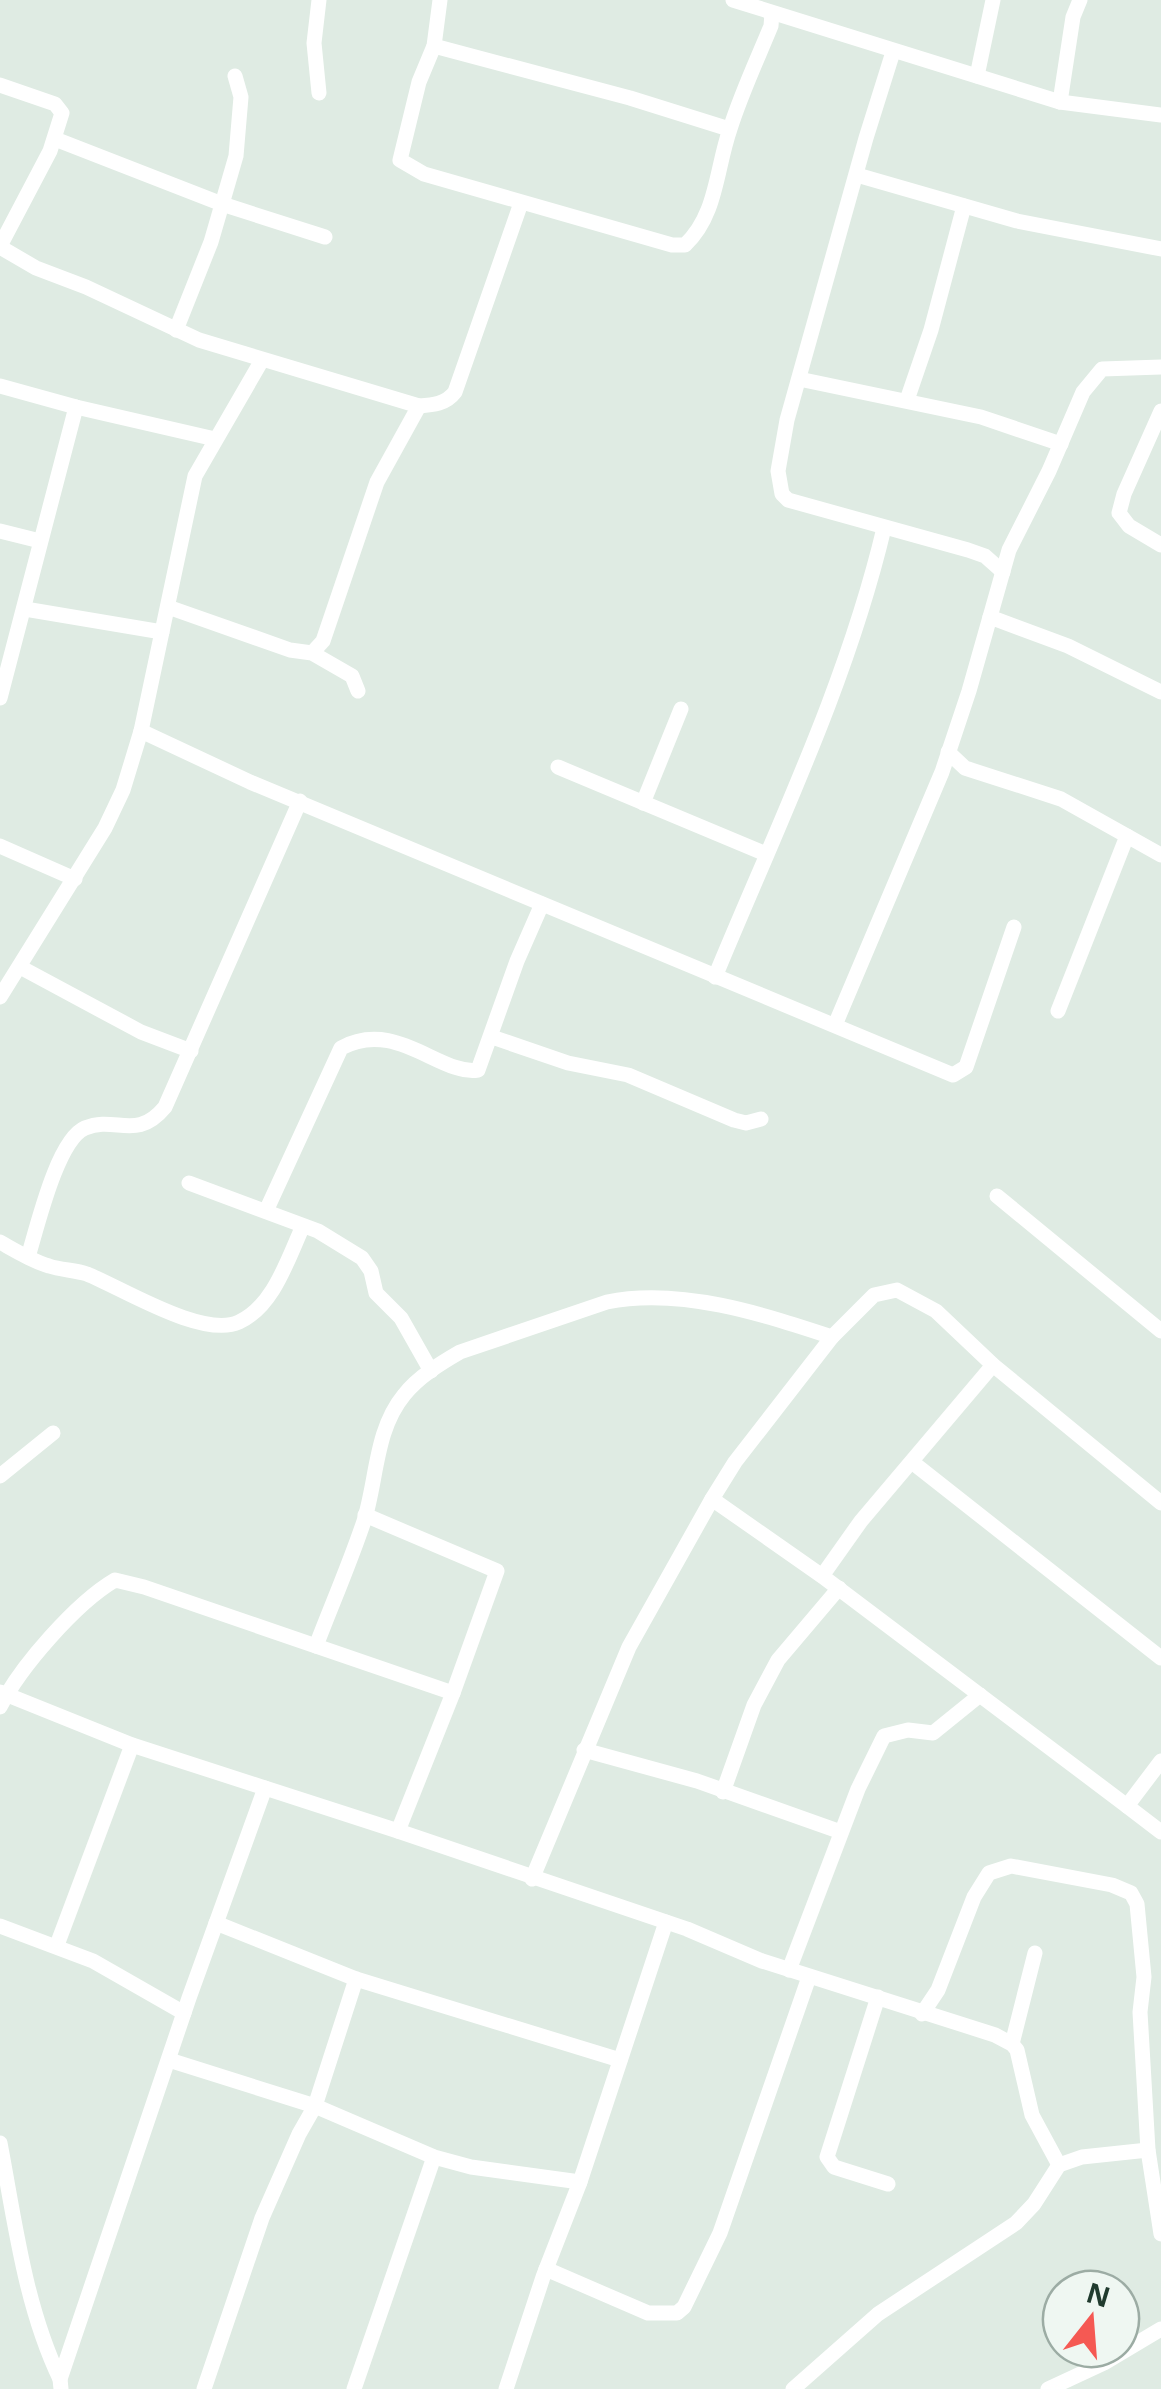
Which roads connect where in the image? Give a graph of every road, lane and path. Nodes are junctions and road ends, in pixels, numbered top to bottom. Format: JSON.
{"nodes":[{"id":1,"x":319,"y":0,"type":"edge"},
{"id":2,"x":440,"y":0,"type":"edge"},
{"id":3,"x":733,"y":0,"type":"edge"},
{"id":4,"x":993,"y":0,"type":"edge"},
{"id":5,"x":1080,"y":0,"type":"edge"},
{"id":6,"x":772,"y":13,"type":"junction"},
{"id":7,"x":434,"y":46,"type":"junction"},
{"id":8,"x":894,"y":52,"type":"junction"},
{"id":9,"x":235,"y":76,"type":"dead end"},
{"id":10,"x":977,"y":76,"type":"junction"},
{"id":11,"x":0,"y":85,"type":"edge"},
{"id":12,"x":319,"y":93,"type":"dead end"},
{"id":13,"x":1060,"y":102,"type":"junction"},
{"id":14,"x":1161,"y":115,"type":"edge"},
{"id":15,"x":730,"y":130,"type":"junction"},
{"id":16,"x":55,"y":139,"type":"junction"},
{"id":17,"x":857,"y":175,"type":"junction"},
{"id":18,"x":521,"y":203,"type":"junction"},
{"id":19,"x":222,"y":204,"type":"junction"},
{"id":20,"x":964,"y":206,"type":"junction"},
{"id":21,"x":325,"y":237,"type":"dead end"},
{"id":22,"x":0,"y":246,"type":"edge"},
{"id":23,"x":1161,"y":249,"type":"edge"},
{"id":24,"x":176,"y":330,"type":"junction"},
{"id":25,"x":262,"y":360,"type":"junction"},
{"id":26,"x":1161,"y":367,"type":"edge"},
{"id":27,"x":798,"y":378,"type":"junction"},
{"id":28,"x":0,"y":386,"type":"edge"},
{"id":29,"x":907,"y":400,"type":"junction"},
{"id":30,"x":419,"y":406,"type":"junction"},
{"id":31,"x":76,"y":407,"type":"junction"},
{"id":32,"x":1161,"y":411,"type":"edge"},
{"id":33,"x":215,"y":439,"type":"junction"},
{"id":34,"x":1061,"y":444,"type":"junction"},
{"id":35,"x":884,"y":528,"type":"junction"},
{"id":36,"x":0,"y":531,"type":"edge"},
{"id":37,"x":40,"y":541,"type":"junction"},
{"id":38,"x":1161,"y":545,"type":"edge"},
{"id":39,"x":1009,"y":550,"type":"junction"},
{"id":40,"x":984,"y":556,"type":"junction"},
{"id":41,"x":1003,"y":572,"type":"junction"},
{"id":42,"x":168,"y":607,"type":"junction"},
{"id":43,"x":25,"y":608,"type":"junction"},
{"id":44,"x":990,"y":618,"type":"junction"},
{"id":45,"x":162,"y":632,"type":"junction"},
{"id":46,"x":312,"y":653,"type":"junction"},
{"id":47,"x":3,"y":678,"type":"edge"},
{"id":48,"x":358,"y":691,"type":"dead end"},
{"id":49,"x":1161,"y":692,"type":"edge"},
{"id":50,"x":0,"y":698,"type":"edge"},
{"id":51,"x":681,"y":709,"type":"dead end"},
{"id":52,"x":141,"y":730,"type":"junction"},
{"id":53,"x":948,"y":752,"type":"junction"},
{"id":54,"x":558,"y":768,"type":"dead end"},
{"id":55,"x":965,"y":768,"type":"junction"},
{"id":56,"x":942,"y":772,"type":"junction"},
{"id":57,"x":300,"y":801,"type":"junction"},
{"id":58,"x":643,"y":804,"type":"junction"},
{"id":59,"x":1127,"y":836,"type":"junction"},
{"id":60,"x":0,"y":846,"type":"edge"},
{"id":61,"x":766,"y":854,"type":"junction"},
{"id":62,"x":1161,"y":856,"type":"edge"},
{"id":63,"x":75,"y":878,"type":"junction"},
{"id":64,"x":542,"y":904,"type":"junction"},
{"id":65,"x":1014,"y":927,"type":"dead end"},
{"id":66,"x":20,"y":967,"type":"junction"},
{"id":67,"x":716,"y":976,"type":"junction"},
{"id":68,"x":0,"y":997,"type":"edge"},
{"id":69,"x":1058,"y":1011,"type":"dead end"},
{"id":70,"x":835,"y":1024,"type":"junction"},
{"id":71,"x":492,"y":1036,"type":"junction"},
{"id":72,"x":191,"y":1051,"type":"junction"},
{"id":73,"x":762,"y":1119,"type":"dead end"},
{"id":74,"x":189,"y":1182,"type":"dead end"},
{"id":75,"x":997,"y":1196,"type":"dead end"},
{"id":76,"x":266,"y":1212,"type":"junction"},
{"id":77,"x":302,"y":1226,"type":"junction"},
{"id":78,"x":0,"y":1242,"type":"edge"},
{"id":79,"x":28,"y":1257,"type":"junction"},
{"id":80,"x":1161,"y":1331,"type":"edge"},
{"id":81,"x":832,"y":1337,"type":"junction"},
{"id":82,"x":993,"y":1365,"type":"junction"},
{"id":83,"x":432,"y":1371,"type":"junction"},
{"id":84,"x":53,"y":1433,"type":"dead end"},
{"id":85,"x":912,"y":1462,"type":"junction"},
{"id":86,"x":0,"y":1476,"type":"edge"},
{"id":87,"x":712,"y":1499,"type":"junction"},
{"id":88,"x":1161,"y":1503,"type":"edge"},
{"id":89,"x":365,"y":1515,"type":"junction"},
{"id":90,"x":822,"y":1576,"type":"junction"},
{"id":91,"x":838,"y":1588,"type":"junction"},
{"id":92,"x":316,"y":1646,"type":"junction"},
{"id":93,"x":1161,"y":1658,"type":"edge"},
{"id":94,"x":454,"y":1693,"type":"junction"},
{"id":95,"x":980,"y":1695,"type":"junction"},
{"id":96,"x":2,"y":1698,"type":"edge"},
{"id":97,"x":132,"y":1745,"type":"junction"},
{"id":98,"x":584,"y":1750,"type":"junction"},
{"id":99,"x":1161,"y":1761,"type":"edge"},
{"id":100,"x":265,"y":1788,"type":"junction"},
{"id":101,"x":724,"y":1792,"type":"junction"},
{"id":102,"x":1127,"y":1806,"type":"junction"},
{"id":103,"x":398,"y":1830,"type":"junction"},
{"id":104,"x":841,"y":1832,"type":"junction"},
{"id":105,"x":1161,"y":1832,"type":"edge"},
{"id":106,"x":532,"y":1878,"type":"junction"},
{"id":107,"x":216,"y":1922,"type":"junction"},
{"id":108,"x":666,"y":1922,"type":"junction"},
{"id":109,"x":0,"y":1926,"type":"edge"},
{"id":110,"x":57,"y":1945,"type":"junction"},
{"id":111,"x":1034,"y":1954,"type":"dead end"},
{"id":112,"x":789,"y":1970,"type":"junction"},
{"id":113,"x":809,"y":1977,"type":"junction"},
{"id":114,"x":1153,"y":1977,"type":"edge"},
{"id":115,"x":356,"y":1979,"type":"junction"},
{"id":116,"x":878,"y":1996,"type":"junction"},
{"id":117,"x":184,"y":2013,"type":"junction"},
{"id":118,"x":922,"y":2014,"type":"junction"},
{"id":119,"x":1012,"y":2044,"type":"junction"},
{"id":120,"x":170,"y":2060,"type":"junction"},
{"id":121,"x":620,"y":2060,"type":"junction"},
{"id":122,"x":315,"y":2106,"type":"junction"},
{"id":123,"x":0,"y":2143,"type":"edge"},
{"id":124,"x":1148,"y":2150,"type":"junction"},
{"id":125,"x":434,"y":2157,"type":"junction"},
{"id":126,"x":1059,"y":2165,"type":"junction"},
{"id":127,"x":580,"y":2182,"type":"junction"},
{"id":128,"x":888,"y":2184,"type":"dead end"},
{"id":129,"x":1161,"y":2234,"type":"edge"},
{"id":130,"x":546,"y":2269,"type":"junction"},
{"id":131,"x":1161,"y":2329,"type":"edge"},
{"id":132,"x":61,"y":2384,"type":"edge"},
{"id":133,"x":204,"y":2389,"type":"edge"},
{"id":134,"x":354,"y":2389,"type":"edge"},
{"id":135,"x":506,"y":2389,"type":"edge"},
{"id":136,"x":793,"y":2389,"type":"edge"},
{"id":137,"x":1048,"y":2389,"type":"edge"}],
"edges":[{"from":1,"to":12,"type":"street"},
{"from":2,"to":7,"type":"street"},
{"from":3,"to":6,"type":"street"},
{"from":4,"to":10,"type":"street"},
{"from":5,"to":13,"type":"street"},
{"from":6,"to":8,"type":"street"},
{"from":6,"to":15,"type":"street"},
{"from":7,"to":15,"type":"street"},
{"from":7,"to":18,"type":"street"},
{"from":8,"to":10,"type":"street"},
{"from":8,"to":17,"type":"street"},
{"from":9,"to":19,"type":"street"},
{"from":10,"to":13,"type":"street"},
{"from":11,"to":16,"type":"street"},
{"from":13,"to":14,"type":"street"},
{"from":15,"to":18,"type":"street"},
{"from":16,"to":19,"type":"street"},
{"from":16,"to":22,"type":"street"},
{"from":17,"to":20,"type":"street"},
{"from":17,"to":27,"type":"street"},
{"from":18,"to":30,"type":"street"},
{"from":19,"to":21,"type":"street"},
{"from":19,"to":24,"type":"street"},
{"from":20,"to":23,"type":"street"},
{"from":20,"to":29,"type":"street"},
{"from":22,"to":24,"type":"street"},
{"from":24,"to":25,"type":"street"},
{"from":25,"to":30,"type":"street"},
{"from":25,"to":33,"type":"street"},
{"from":26,"to":34,"type":"street"},
{"from":27,"to":29,"type":"street"},
{"from":27,"to":35,"type":"street"},
{"from":28,"to":31,"type":"street"},
{"from":29,"to":34,"type":"street"},
{"from":30,"to":46,"type":"street"},
{"from":31,"to":33,"type":"street"},
{"from":31,"to":37,"type":"street"},
{"from":32,"to":38,"type":"street"},
{"from":33,"to":42,"type":"street"},
{"from":34,"to":39,"type":"street"},
{"from":35,"to":40,"type":"street"},
{"from":35,"to":61,"type":"street"},
{"from":36,"to":37,"type":"street"},
{"from":37,"to":43,"type":"street"},
{"from":39,"to":40,"type":"street"},
{"from":39,"to":41,"type":"street"},
{"from":40,"to":41,"type":"street"},
{"from":41,"to":44,"type":"street"},
{"from":42,"to":45,"type":"street"},
{"from":42,"to":46,"type":"street"},
{"from":43,"to":45,"type":"street"},
{"from":43,"to":47,"type":"street"},
{"from":44,"to":49,"type":"street"},
{"from":44,"to":53,"type":"street"},
{"from":45,"to":52,"type":"street"},
{"from":46,"to":48,"type":"street"},
{"from":47,"to":50,"type":"street"},
{"from":51,"to":58,"type":"street"},
{"from":52,"to":57,"type":"street"},
{"from":52,"to":63,"type":"street"},
{"from":53,"to":55,"type":"street"},
{"from":53,"to":56,"type":"street"},
{"from":54,"to":58,"type":"street"},
{"from":55,"to":56,"type":"street"},
{"from":55,"to":59,"type":"street"},
{"from":56,"to":70,"type":"street"},
{"from":57,"to":64,"type":"street"},
{"from":57,"to":72,"type":"street"},
{"from":58,"to":61,"type":"street"},
{"from":59,"to":62,"type":"street"},
{"from":59,"to":69,"type":"street"},
{"from":60,"to":63,"type":"street"},
{"from":61,"to":67,"type":"street"},
{"from":63,"to":66,"type":"street"},
{"from":64,"to":67,"type":"street"},
{"from":64,"to":71,"type":"street"},
{"from":65,"to":70,"type":"street"},
{"from":66,"to":68,"type":"street"},
{"from":66,"to":72,"type":"street"},
{"from":67,"to":70,"type":"street"},
{"from":71,"to":73,"type":"street"},
{"from":71,"to":76,"type":"street"},
{"from":72,"to":79,"type":"street"},
{"from":74,"to":76,"type":"street"},
{"from":75,"to":80,"type":"street"},
{"from":76,"to":77,"type":"street"},
{"from":77,"to":79,"type":"street"},
{"from":77,"to":83,"type":"street"},
{"from":78,"to":79,"type":"street"},
{"from":81,"to":82,"type":"street"},
{"from":81,"to":83,"type":"street"},
{"from":81,"to":87,"type":"street"},
{"from":82,"to":85,"type":"street"},
{"from":82,"to":88,"type":"street"},
{"from":83,"to":89,"type":"street"},
{"from":84,"to":86,"type":"street"},
{"from":85,"to":90,"type":"street"},
{"from":85,"to":93,"type":"street"},
{"from":87,"to":90,"type":"street"},
{"from":87,"to":98,"type":"street"},
{"from":89,"to":92,"type":"street"},
{"from":89,"to":94,"type":"street"},
{"from":90,"to":91,"type":"street"},
{"from":91,"to":95,"type":"street"},
{"from":91,"to":101,"type":"street"},
{"from":92,"to":94,"type":"street"},
{"from":92,"to":96,"type":"street"},
{"from":94,"to":103,"type":"street"},
{"from":95,"to":102,"type":"street"},
{"from":95,"to":104,"type":"street"},
{"from":96,"to":97,"type":"street"},
{"from":97,"to":100,"type":"street"},
{"from":97,"to":110,"type":"street"},
{"from":98,"to":101,"type":"street"},
{"from":98,"to":106,"type":"street"},
{"from":99,"to":102,"type":"street"},
{"from":100,"to":103,"type":"street"},
{"from":100,"to":107,"type":"street"},
{"from":101,"to":104,"type":"street"},
{"from":102,"to":105,"type":"street"},
{"from":103,"to":106,"type":"street"},
{"from":104,"to":112,"type":"street"},
{"from":106,"to":108,"type":"street"},
{"from":107,"to":115,"type":"street"},
{"from":107,"to":117,"type":"street"},
{"from":108,"to":112,"type":"street"},
{"from":108,"to":121,"type":"street"},
{"from":109,"to":110,"type":"street"},
{"from":110,"to":117,"type":"street"},
{"from":111,"to":119,"type":"street"},
{"from":112,"to":113,"type":"street"},
{"from":113,"to":116,"type":"street"},
{"from":113,"to":130,"type":"street"},
{"from":114,"to":118,"type":"street"},
{"from":114,"to":124,"type":"street"},
{"from":115,"to":121,"type":"street"},
{"from":115,"to":122,"type":"street"},
{"from":116,"to":118,"type":"street"},
{"from":116,"to":128,"type":"street"},
{"from":117,"to":120,"type":"street"},
{"from":118,"to":119,"type":"street"},
{"from":119,"to":126,"type":"street"},
{"from":120,"to":122,"type":"street"},
{"from":120,"to":132,"type":"street"},
{"from":121,"to":127,"type":"street"},
{"from":122,"to":125,"type":"street"},
{"from":122,"to":133,"type":"street"},
{"from":123,"to":132,"type":"street"},
{"from":124,"to":126,"type":"street"},
{"from":124,"to":129,"type":"street"},
{"from":125,"to":127,"type":"street"},
{"from":125,"to":134,"type":"street"},
{"from":126,"to":136,"type":"street"},
{"from":127,"to":130,"type":"street"},
{"from":130,"to":135,"type":"street"},
{"from":131,"to":137,"type":"street"}]}
